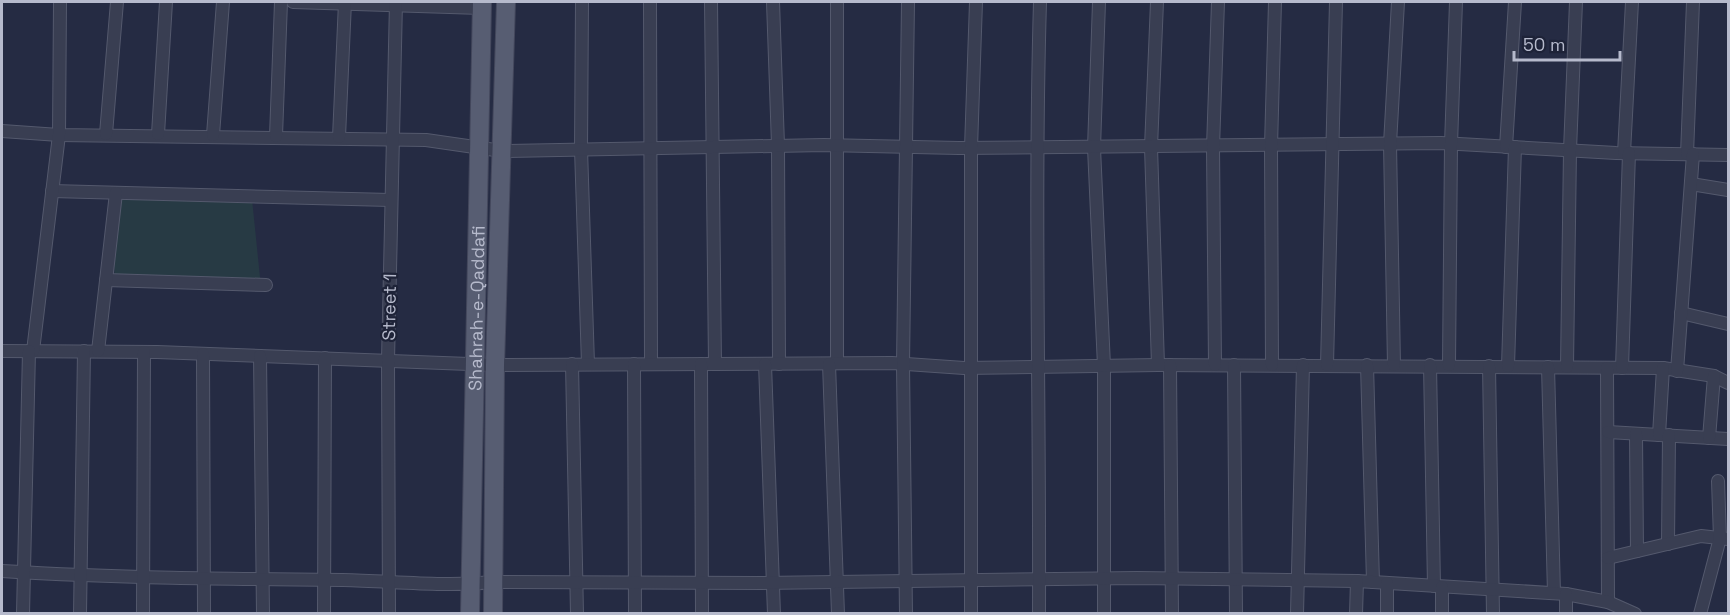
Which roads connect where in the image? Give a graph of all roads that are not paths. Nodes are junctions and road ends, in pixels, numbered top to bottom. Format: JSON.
{"nodes":[{"id":1,"x":60,"y":2,"type":"edge"},
{"id":2,"x":117,"y":2,"type":"edge"},
{"id":3,"x":166,"y":2,"type":"edge"},
{"id":4,"x":223,"y":2,"type":"edge"},
{"id":5,"x":281,"y":2,"type":"edge"},
{"id":6,"x":292,"y":2,"type":"edge"},
{"id":7,"x":345,"y":2,"type":"edge"},
{"id":8,"x":506,"y":2,"type":"edge"},
{"id":9,"x":582,"y":2,"type":"edge"},
{"id":10,"x":650,"y":2,"type":"edge"},
{"id":11,"x":711,"y":2,"type":"edge"},
{"id":12,"x":773,"y":2,"type":"edge"},
{"id":13,"x":837,"y":2,"type":"edge"},
{"id":14,"x":908,"y":2,"type":"edge"},
{"id":15,"x":976,"y":2,"type":"edge"},
{"id":16,"x":1040,"y":2,"type":"edge"},
{"id":17,"x":1099,"y":2,"type":"edge"},
{"id":18,"x":1157,"y":2,"type":"edge"},
{"id":19,"x":1218,"y":2,"type":"edge"},
{"id":20,"x":1275,"y":2,"type":"edge"},
{"id":21,"x":1336,"y":2,"type":"edge"},
{"id":22,"x":1398,"y":2,"type":"edge"},
{"id":23,"x":1456,"y":2,"type":"edge"},
{"id":24,"x":1515,"y":2,"type":"edge"},
{"id":25,"x":1576,"y":2,"type":"edge"},
{"id":26,"x":1632,"y":2,"type":"edge"},
{"id":27,"x":1693,"y":2,"type":"edge"},
{"id":28,"x":396,"y":3,"type":"edge"},
{"id":29,"x":482,"y":5,"type":"edge"},
{"id":30,"x":2,"y":131,"type":"edge"},
{"id":31,"x":106,"y":134,"type":"junction"},
{"id":32,"x":158,"y":134,"type":"junction"},
{"id":33,"x":58,"y":135,"type":"junction"},
{"id":34,"x":213,"y":135,"type":"junction"},
{"id":35,"x":276,"y":136,"type":"junction"},
{"id":36,"x":339,"y":137,"type":"junction"},
{"id":37,"x":391,"y":139,"type":"junction"},
{"id":38,"x":1390,"y":144,"type":"junction"},
{"id":39,"x":1451,"y":144,"type":"junction"},
{"id":40,"x":778,"y":145,"type":"junction"},
{"id":41,"x":836,"y":145,"type":"junction"},
{"id":42,"x":1331,"y":145,"type":"junction"},
{"id":43,"x":1271,"y":146,"type":"junction"},
{"id":44,"x":478,"y":147,"type":"junction"},
{"id":45,"x":711,"y":147,"type":"junction"},
{"id":46,"x":904,"y":147,"type":"junction"},
{"id":47,"x":1151,"y":147,"type":"junction"},
{"id":48,"x":1213,"y":147,"type":"junction"},
{"id":49,"x":1510,"y":147,"type":"junction"},
{"id":50,"x":648,"y":148,"type":"junction"},
{"id":51,"x":971,"y":148,"type":"junction"},
{"id":52,"x":1036,"y":148,"type":"junction"},
{"id":53,"x":1094,"y":148,"type":"junction"},
{"id":54,"x":581,"y":149,"type":"junction"},
{"id":55,"x":1570,"y":150,"type":"junction"},
{"id":56,"x":501,"y":151,"type":"junction"},
{"id":57,"x":1728,"y":151,"type":"edge"},
{"id":58,"x":1626,"y":153,"type":"junction"},
{"id":59,"x":1690,"y":154,"type":"junction"},
{"id":60,"x":1691,"y":184,"type":"junction"},
{"id":61,"x":1728,"y":190,"type":"edge"},
{"id":62,"x":52,"y":191,"type":"junction"},
{"id":63,"x":116,"y":193,"type":"junction"},
{"id":64,"x":390,"y":200,"type":"junction"},
{"id":65,"x":106,"y":280,"type":"junction"},
{"id":66,"x":266,"y":285,"type":"dead end"},
{"id":67,"x":1681,"y":313,"type":"junction"},
{"id":68,"x":1728,"y":324,"type":"edge"},
{"id":69,"x":2,"y":351,"type":"edge"},
{"id":70,"x":31,"y":351,"type":"junction"},
{"id":71,"x":84,"y":351,"type":"junction"},
{"id":72,"x":98,"y":351,"type":"junction"},
{"id":73,"x":144,"y":352,"type":"junction"},
{"id":74,"x":203,"y":354,"type":"junction"},
{"id":75,"x":260,"y":356,"type":"junction"},
{"id":76,"x":325,"y":358,"type":"junction"},
{"id":77,"x":388,"y":360,"type":"junction"},
{"id":78,"x":486,"y":364,"type":"junction"},
{"id":79,"x":572,"y":364,"type":"junction"},
{"id":80,"x":588,"y":364,"type":"junction"},
{"id":81,"x":634,"y":364,"type":"junction"},
{"id":82,"x":651,"y":364,"type":"junction"},
{"id":83,"x":701,"y":364,"type":"junction"},
{"id":84,"x":715,"y":364,"type":"junction"},
{"id":85,"x":765,"y":364,"type":"junction"},
{"id":86,"x":779,"y":364,"type":"junction"},
{"id":87,"x":833,"y":364,"type":"junction"},
{"id":88,"x":903,"y":364,"type":"junction"},
{"id":89,"x":1164,"y":365,"type":"junction"},
{"id":90,"x":1215,"y":365,"type":"junction"},
{"id":91,"x":1234,"y":365,"type":"junction"},
{"id":92,"x":1272,"y":365,"type":"junction"},
{"id":93,"x":1303,"y":365,"type":"junction"},
{"id":94,"x":1327,"y":365,"type":"junction"},
{"id":95,"x":1367,"y":365,"type":"junction"},
{"id":96,"x":1394,"y":365,"type":"junction"},
{"id":97,"x":1430,"y":365,"type":"junction"},
{"id":98,"x":1040,"y":366,"type":"junction"},
{"id":99,"x":1104,"y":366,"type":"junction"},
{"id":100,"x":1449,"y":366,"type":"junction"},
{"id":101,"x":1489,"y":366,"type":"junction"},
{"id":102,"x":1508,"y":366,"type":"junction"},
{"id":103,"x":971,"y":367,"type":"junction"},
{"id":104,"x":1548,"y":367,"type":"junction"},
{"id":105,"x":1567,"y":367,"type":"junction"},
{"id":106,"x":1607,"y":368,"type":"junction"},
{"id":107,"x":1623,"y":368,"type":"junction"},
{"id":108,"x":1663,"y":369,"type":"junction"},
{"id":109,"x":1728,"y":369,"type":"edge"},
{"id":110,"x":1677,"y":371,"type":"junction"},
{"id":111,"x":1723,"y":380,"type":"edge"},
{"id":112,"x":1608,"y":432,"type":"junction"},
{"id":113,"x":1636,"y":434,"type":"junction"},
{"id":114,"x":1664,"y":435,"type":"junction"},
{"id":115,"x":1709,"y":438,"type":"junction"},
{"id":116,"x":1728,"y":439,"type":"edge"},
{"id":117,"x":1718,"y":481,"type":"dead end"},
{"id":118,"x":1724,"y":539,"type":"edge"},
{"id":119,"x":1668,"y":544,"type":"junction"},
{"id":120,"x":1637,"y":551,"type":"junction"},
{"id":121,"x":1608,"y":558,"type":"junction"},
{"id":122,"x":2,"y":571,"type":"edge"},
{"id":123,"x":24,"y":572,"type":"junction"},
{"id":124,"x":80,"y":576,"type":"junction"},
{"id":125,"x":142,"y":577,"type":"junction"},
{"id":126,"x":1105,"y":578,"type":"junction"},
{"id":127,"x":1173,"y":578,"type":"junction"},
{"id":128,"x":204,"y":579,"type":"junction"},
{"id":129,"x":262,"y":579,"type":"junction"},
{"id":130,"x":1039,"y":579,"type":"junction"},
{"id":131,"x":1237,"y":579,"type":"junction"},
{"id":132,"x":324,"y":580,"type":"junction"},
{"id":133,"x":388,"y":580,"type":"junction"},
{"id":134,"x":970,"y":580,"type":"junction"},
{"id":135,"x":1299,"y":580,"type":"junction"},
{"id":136,"x":906,"y":581,"type":"junction"},
{"id":137,"x":1357,"y":581,"type":"junction"},
{"id":138,"x":493,"y":582,"type":"junction"},
{"id":139,"x":575,"y":582,"type":"junction"},
{"id":140,"x":634,"y":582,"type":"junction"},
{"id":141,"x":837,"y":582,"type":"junction"},
{"id":142,"x":1373,"y":582,"type":"junction"},
{"id":143,"x":701,"y":583,"type":"junction"},
{"id":144,"x":774,"y":583,"type":"junction"},
{"id":145,"x":1387,"y":583,"type":"junction"},
{"id":146,"x":469,"y":584,"type":"junction"},
{"id":147,"x":1438,"y":586,"type":"junction"},
{"id":148,"x":1493,"y":590,"type":"junction"},
{"id":149,"x":1560,"y":594,"type":"junction"},
{"id":150,"x":1616,"y":608,"type":"edge"},
{"id":151,"x":23,"y":614,"type":"edge"},
{"id":152,"x":81,"y":614,"type":"edge"},
{"id":153,"x":143,"y":614,"type":"edge"},
{"id":154,"x":204,"y":614,"type":"edge"},
{"id":155,"x":263,"y":614,"type":"edge"},
{"id":156,"x":324,"y":614,"type":"edge"},
{"id":157,"x":389,"y":614,"type":"edge"},
{"id":158,"x":470,"y":614,"type":"edge"},
{"id":159,"x":493,"y":614,"type":"edge"},
{"id":160,"x":577,"y":614,"type":"edge"},
{"id":161,"x":635,"y":614,"type":"edge"},
{"id":162,"x":702,"y":614,"type":"edge"},
{"id":163,"x":774,"y":614,"type":"edge"},
{"id":164,"x":838,"y":614,"type":"edge"},
{"id":165,"x":906,"y":614,"type":"edge"},
{"id":166,"x":970,"y":614,"type":"edge"},
{"id":167,"x":1039,"y":614,"type":"edge"},
{"id":168,"x":1104,"y":614,"type":"edge"},
{"id":169,"x":1172,"y":614,"type":"edge"},
{"id":170,"x":1236,"y":614,"type":"edge"},
{"id":171,"x":1297,"y":614,"type":"edge"},
{"id":172,"x":1356,"y":614,"type":"edge"},
{"id":173,"x":1387,"y":614,"type":"edge"},
{"id":174,"x":1442,"y":614,"type":"edge"},
{"id":175,"x":1493,"y":614,"type":"edge"},
{"id":176,"x":1566,"y":614,"type":"edge"},
{"id":177,"x":1635,"y":614,"type":"edge"},
{"id":178,"x":1700,"y":614,"type":"edge"}],
"edges":[{"from":1,"to":33,"type":"street"},
{"from":2,"to":31,"type":"street"},
{"from":3,"to":32,"type":"street"},
{"from":4,"to":34,"type":"street"},
{"from":5,"to":35,"type":"street"},
{"from":6,"to":7,"type":"street"},
{"from":7,"to":28,"type":"street"},
{"from":7,"to":36,"type":"street"},
{"from":8,"to":56,"type":"main road","name":"Shahrah-e-Qaddafi"},
{"from":9,"to":54,"type":"street"},
{"from":10,"to":50,"type":"street"},
{"from":11,"to":45,"type":"street"},
{"from":12,"to":40,"type":"street"},
{"from":13,"to":41,"type":"street"},
{"from":14,"to":46,"type":"street"},
{"from":15,"to":51,"type":"street"},
{"from":16,"to":52,"type":"street"},
{"from":17,"to":53,"type":"street"},
{"from":18,"to":47,"type":"street"},
{"from":19,"to":48,"type":"street"},
{"from":20,"to":43,"type":"street"},
{"from":21,"to":42,"type":"street"},
{"from":22,"to":38,"type":"street"},
{"from":23,"to":39,"type":"street"},
{"from":24,"to":49,"type":"street"},
{"from":25,"to":55,"type":"street"},
{"from":26,"to":58,"type":"street"},
{"from":27,"to":59,"type":"street"},
{"from":28,"to":29,"type":"street"},
{"from":28,"to":37,"type":"street","name":"Street 1"},
{"from":29,"to":44,"type":"main road","name":"Shahrah-e-Qaddafi"},
{"from":30,"to":33,"type":"street"},
{"from":31,"to":32,"type":"street"},
{"from":31,"to":33,"type":"street"},
{"from":32,"to":34,"type":"street"},
{"from":33,"to":62,"type":"street"},
{"from":34,"to":35,"type":"street"},
{"from":35,"to":36,"type":"street"},
{"from":36,"to":37,"type":"street"},
{"from":37,"to":44,"type":"street"},
{"from":37,"to":64,"type":"street","name":"Street 1"},
{"from":38,"to":39,"type":"street"},
{"from":38,"to":42,"type":"street"},
{"from":38,"to":96,"type":"street"},
{"from":39,"to":49,"type":"street"},
{"from":39,"to":100,"type":"street"},
{"from":40,"to":41,"type":"street"},
{"from":40,"to":45,"type":"street"},
{"from":40,"to":86,"type":"street"},
{"from":41,"to":46,"type":"street"},
{"from":41,"to":87,"type":"street"},
{"from":42,"to":43,"type":"street"},
{"from":42,"to":94,"type":"street"},
{"from":43,"to":48,"type":"street"},
{"from":43,"to":92,"type":"street"},
{"from":44,"to":56,"type":"street"},
{"from":44,"to":78,"type":"main road","name":"Shahrah-e-Qaddafi"},
{"from":45,"to":50,"type":"street"},
{"from":45,"to":84,"type":"street"},
{"from":46,"to":51,"type":"street"},
{"from":46,"to":88,"type":"street"},
{"from":47,"to":48,"type":"street"},
{"from":47,"to":53,"type":"street"},
{"from":47,"to":89,"type":"street"},
{"from":48,"to":90,"type":"street"},
{"from":49,"to":55,"type":"street"},
{"from":49,"to":102,"type":"street"},
{"from":50,"to":54,"type":"street"},
{"from":50,"to":82,"type":"street"},
{"from":51,"to":52,"type":"street"},
{"from":51,"to":103,"type":"street"},
{"from":52,"to":53,"type":"street"},
{"from":52,"to":98,"type":"street"},
{"from":53,"to":99,"type":"street"},
{"from":54,"to":56,"type":"street"},
{"from":54,"to":80,"type":"street"},
{"from":55,"to":58,"type":"street"},
{"from":55,"to":105,"type":"street"},
{"from":56,"to":78,"type":"main road","name":"Shahrah-e-Qaddafi"},
{"from":57,"to":59,"type":"street"},
{"from":58,"to":59,"type":"street"},
{"from":58,"to":107,"type":"street"},
{"from":59,"to":60,"type":"street"},
{"from":60,"to":61,"type":"street"},
{"from":60,"to":67,"type":"street"},
{"from":62,"to":63,"type":"street"},
{"from":62,"to":70,"type":"street"},
{"from":63,"to":64,"type":"street"},
{"from":63,"to":65,"type":"street"},
{"from":64,"to":77,"type":"street","name":"Street 1"},
{"from":65,"to":66,"type":"street"},
{"from":65,"to":72,"type":"street"},
{"from":67,"to":68,"type":"street"},
{"from":67,"to":110,"type":"street"},
{"from":69,"to":70,"type":"street"},
{"from":70,"to":71,"type":"street"},
{"from":70,"to":123,"type":"street"},
{"from":71,"to":72,"type":"street"},
{"from":71,"to":124,"type":"street"},
{"from":72,"to":73,"type":"street"},
{"from":73,"to":74,"type":"street"},
{"from":73,"to":125,"type":"street"},
{"from":74,"to":75,"type":"street"},
{"from":74,"to":128,"type":"street"},
{"from":75,"to":76,"type":"street"},
{"from":75,"to":129,"type":"street"},
{"from":76,"to":77,"type":"street"},
{"from":76,"to":132,"type":"street"},
{"from":77,"to":78,"type":"street"},
{"from":77,"to":133,"type":"street","name":"Street 1"},
{"from":78,"to":79,"type":"street"},
{"from":78,"to":138,"type":"main road","name":"Shahrah-e-Qaddafi"},
{"from":78,"to":146,"type":"main road","name":"Shahrah-e-Qaddafi"},
{"from":79,"to":80,"type":"street"},
{"from":79,"to":139,"type":"street"},
{"from":80,"to":81,"type":"street"},
{"from":81,"to":82,"type":"street"},
{"from":81,"to":140,"type":"street"},
{"from":82,"to":83,"type":"street"},
{"from":83,"to":84,"type":"street"},
{"from":83,"to":143,"type":"street"},
{"from":84,"to":85,"type":"street"},
{"from":85,"to":86,"type":"street"},
{"from":85,"to":144,"type":"street"},
{"from":86,"to":87,"type":"street"},
{"from":87,"to":88,"type":"street"},
{"from":87,"to":141,"type":"street"},
{"from":88,"to":103,"type":"street"},
{"from":88,"to":136,"type":"street"},
{"from":89,"to":90,"type":"street"},
{"from":89,"to":99,"type":"street"},
{"from":89,"to":127,"type":"street"},
{"from":90,"to":91,"type":"street"},
{"from":91,"to":92,"type":"street"},
{"from":91,"to":131,"type":"street"},
{"from":92,"to":93,"type":"street"},
{"from":93,"to":94,"type":"street"},
{"from":93,"to":135,"type":"street"},
{"from":94,"to":95,"type":"street"},
{"from":95,"to":96,"type":"street"},
{"from":95,"to":142,"type":"street"},
{"from":96,"to":97,"type":"street"},
{"from":97,"to":100,"type":"street"},
{"from":97,"to":147,"type":"street"},
{"from":98,"to":99,"type":"street"},
{"from":98,"to":103,"type":"street"},
{"from":98,"to":130,"type":"street"},
{"from":99,"to":126,"type":"street"},
{"from":100,"to":101,"type":"street"},
{"from":101,"to":102,"type":"street"},
{"from":101,"to":148,"type":"street"},
{"from":102,"to":104,"type":"street"},
{"from":103,"to":134,"type":"street"},
{"from":104,"to":105,"type":"street"},
{"from":104,"to":149,"type":"street"},
{"from":105,"to":106,"type":"street"},
{"from":106,"to":107,"type":"street"},
{"from":106,"to":112,"type":"street"},
{"from":107,"to":108,"type":"street"},
{"from":108,"to":110,"type":"street"},
{"from":108,"to":114,"type":"street"},
{"from":109,"to":111,"type":"street"},
{"from":110,"to":111,"type":"street"},
{"from":111,"to":115,"type":"street"},
{"from":112,"to":113,"type":"street"},
{"from":112,"to":121,"type":"street"},
{"from":113,"to":114,"type":"street"},
{"from":113,"to":120,"type":"street"},
{"from":114,"to":115,"type":"street"},
{"from":114,"to":119,"type":"street"},
{"from":115,"to":116,"type":"street"},
{"from":117,"to":118,"type":"street"},
{"from":118,"to":119,"type":"street"},
{"from":118,"to":178,"type":"street"},
{"from":119,"to":120,"type":"street"},
{"from":120,"to":121,"type":"street"},
{"from":121,"to":150,"type":"street"},
{"from":122,"to":123,"type":"street"},
{"from":123,"to":124,"type":"street"},
{"from":123,"to":151,"type":"street"},
{"from":124,"to":125,"type":"street"},
{"from":124,"to":152,"type":"street"},
{"from":125,"to":128,"type":"street"},
{"from":125,"to":153,"type":"street"},
{"from":126,"to":127,"type":"street"},
{"from":126,"to":130,"type":"street"},
{"from":126,"to":168,"type":"street"},
{"from":127,"to":131,"type":"street"},
{"from":127,"to":169,"type":"street"},
{"from":128,"to":129,"type":"street"},
{"from":128,"to":154,"type":"street"},
{"from":129,"to":132,"type":"street"},
{"from":129,"to":155,"type":"street"},
{"from":130,"to":134,"type":"street"},
{"from":130,"to":167,"type":"street"},
{"from":131,"to":135,"type":"street"},
{"from":131,"to":170,"type":"street"},
{"from":132,"to":133,"type":"street"},
{"from":132,"to":156,"type":"street"},
{"from":133,"to":146,"type":"street"},
{"from":133,"to":157,"type":"street","name":"Street 1"},
{"from":134,"to":136,"type":"street"},
{"from":134,"to":166,"type":"street"},
{"from":135,"to":137,"type":"street"},
{"from":135,"to":171,"type":"street"},
{"from":136,"to":141,"type":"street"},
{"from":136,"to":165,"type":"street"},
{"from":137,"to":142,"type":"street"},
{"from":137,"to":172,"type":"street"},
{"from":138,"to":139,"type":"street"},
{"from":138,"to":146,"type":"street"},
{"from":138,"to":159,"type":"main road","name":"Shahrah-e-Qaddafi"},
{"from":139,"to":140,"type":"street"},
{"from":139,"to":160,"type":"street"},
{"from":140,"to":143,"type":"street"},
{"from":140,"to":161,"type":"street"},
{"from":141,"to":144,"type":"street"},
{"from":141,"to":164,"type":"street"},
{"from":142,"to":145,"type":"street"},
{"from":143,"to":144,"type":"street"},
{"from":143,"to":162,"type":"street"},
{"from":144,"to":163,"type":"street"},
{"from":145,"to":147,"type":"street"},
{"from":145,"to":173,"type":"street"},
{"from":146,"to":158,"type":"main road","name":"Shahrah-e-Qaddafi"},
{"from":147,"to":148,"type":"street"},
{"from":147,"to":174,"type":"street"},
{"from":148,"to":149,"type":"street"},
{"from":148,"to":175,"type":"street"},
{"from":149,"to":150,"type":"street"},
{"from":149,"to":176,"type":"street"},
{"from":150,"to":177,"type":"street"}]}
